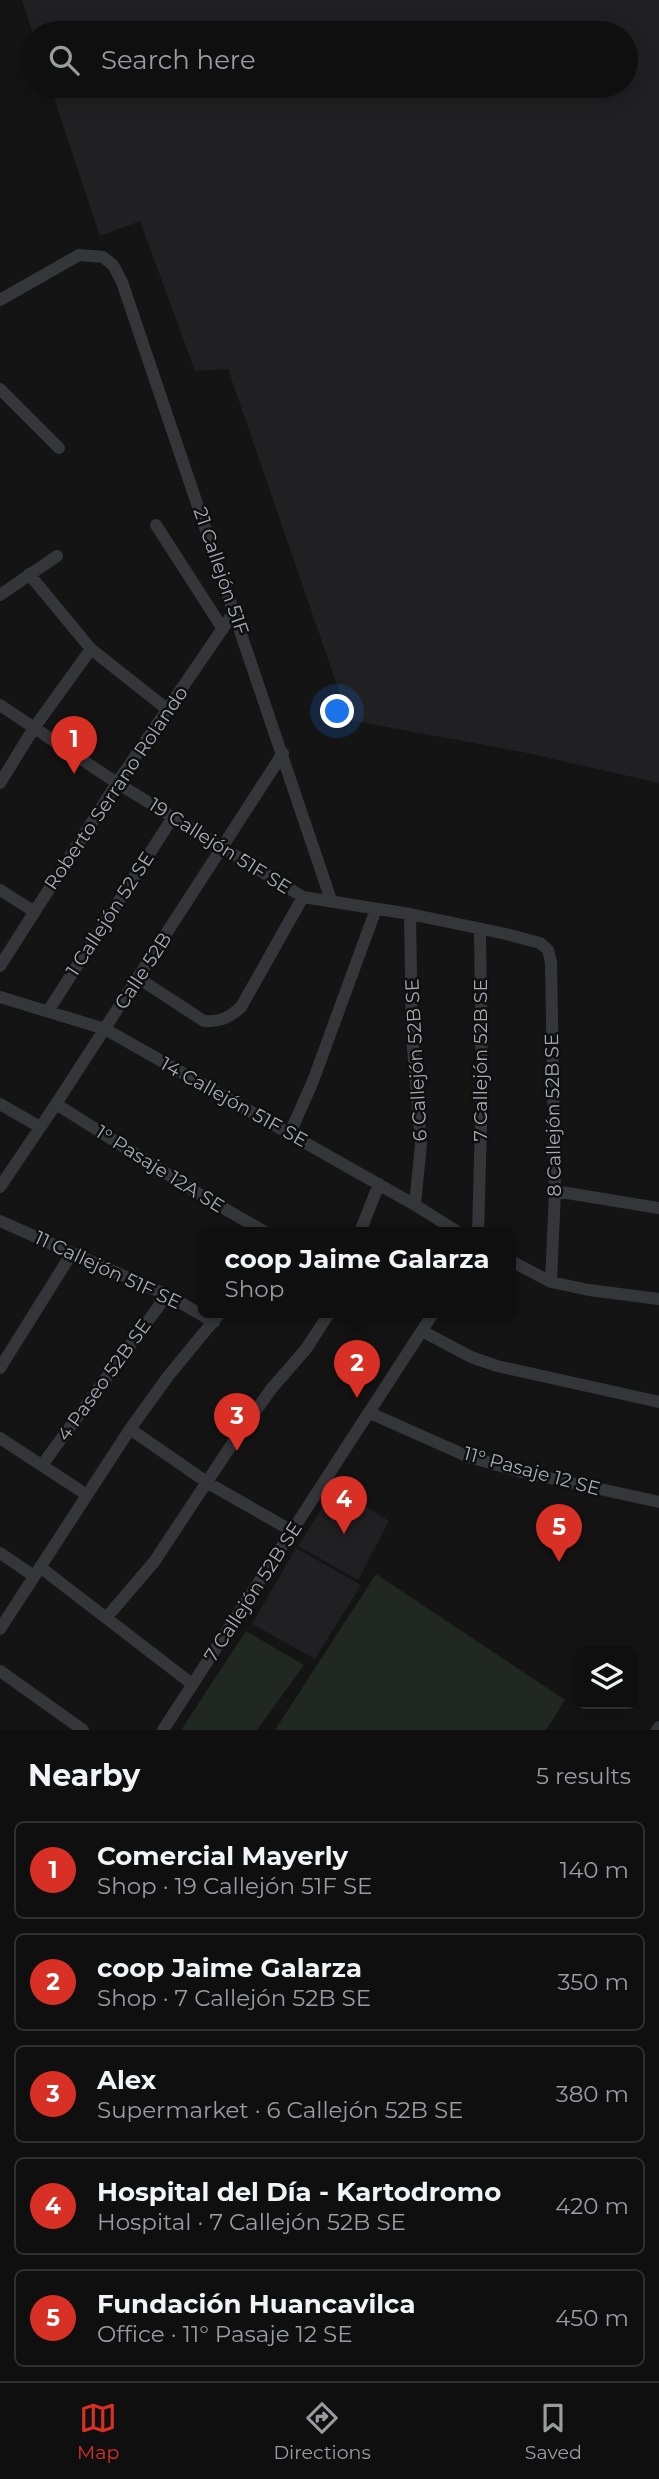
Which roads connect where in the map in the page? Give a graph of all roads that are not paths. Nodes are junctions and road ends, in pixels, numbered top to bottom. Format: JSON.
{"nodes":[{"id":1,"x":0,"y":300,"type":"edge"},
{"id":2,"x":0,"y":389,"type":"edge"},
{"id":3,"x":59,"y":448,"type":"dead end"},
{"id":4,"x":156,"y":525,"type":"dead end"},
{"id":5,"x":57,"y":556,"type":"dead end"},
{"id":6,"x":29,"y":574,"type":"junction"},
{"id":7,"x":0,"y":595,"type":"edge"},
{"id":8,"x":234,"y":612,"type":"junction"},
{"id":9,"x":223,"y":629,"type":"junction"},
{"id":10,"x":91,"y":649,"type":"junction"},
{"id":11,"x":0,"y":705,"type":"edge"},
{"id":12,"x":168,"y":710,"type":"junction"},
{"id":13,"x":34,"y":729,"type":"junction"},
{"id":14,"x":283,"y":754,"type":"junction"},
{"id":15,"x":0,"y":783,"type":"edge"},
{"id":16,"x":117,"y":783,"type":"junction"},
{"id":17,"x":173,"y":817,"type":"junction"},
{"id":18,"x":223,"y":848,"type":"junction"},
{"id":19,"x":0,"y":890,"type":"edge"},
{"id":20,"x":303,"y":897,"type":"junction"},
{"id":21,"x":331,"y":900,"type":"junction"},
{"id":22,"x":376,"y":909,"type":"junction"},
{"id":23,"x":35,"y":912,"type":"junction"},
{"id":24,"x":410,"y":915,"type":"junction"},
{"id":25,"x":480,"y":930,"type":"junction"},
{"id":26,"x":548,"y":950,"type":"joint"},
{"id":27,"x":0,"y":966,"type":"edge"},
{"id":28,"x":138,"y":978,"type":"junction"},
{"id":29,"x":0,"y":997,"type":"edge"},
{"id":30,"x":48,"y":1011,"type":"junction"},
{"id":31,"x":105,"y":1029,"type":"junction"},
{"id":32,"x":0,"y":1104,"type":"edge"},
{"id":33,"x":56,"y":1104,"type":"junction"},
{"id":34,"x":40,"y":1127,"type":"junction"},
{"id":35,"x":290,"y":1133,"type":"junction"},
{"id":36,"x":379,"y":1184,"type":"junction"},
{"id":37,"x":0,"y":1187,"type":"edge"},
{"id":38,"x":555,"y":1191,"type":"junction"},
{"id":39,"x":415,"y":1205,"type":"junction"},
{"id":40,"x":659,"y":1208,"type":"edge"},
{"id":41,"x":0,"y":1221,"type":"edge"},
{"id":42,"x":256,"y":1227,"type":"edge"},
{"id":43,"x":362,"y":1227,"type":"edge"},
{"id":44,"x":450,"y":1227,"type":"edge"},
{"id":45,"x":478,"y":1227,"type":"edge"},
{"id":46,"x":72,"y":1253,"type":"junction"},
{"id":47,"x":516,"y":1264,"type":"edge"},
{"id":48,"x":551,"y":1282,"type":"junction"},
{"id":49,"x":167,"y":1295,"type":"junction"},
{"id":50,"x":659,"y":1298,"type":"edge"},
{"id":51,"x":198,"y":1308,"type":"edge"},
{"id":52,"x":217,"y":1318,"type":"edge"},
{"id":53,"x":326,"y":1318,"type":"edge"},
{"id":54,"x":430,"y":1318,"type":"edge"},
{"id":55,"x":422,"y":1331,"type":"junction"},
{"id":56,"x":0,"y":1368,"type":"edge"},
{"id":57,"x":659,"y":1402,"type":"edge"},
{"id":58,"x":370,"y":1413,"type":"junction"},
{"id":59,"x":130,"y":1429,"type":"junction"},
{"id":60,"x":0,"y":1438,"type":"edge"},
{"id":61,"x":41,"y":1465,"type":"junction"},
{"id":62,"x":208,"y":1483,"type":"junction"},
{"id":63,"x":87,"y":1495,"type":"junction"},
{"id":64,"x":659,"y":1502,"type":"edge"},
{"id":65,"x":292,"y":1531,"type":"junction"},
{"id":66,"x":0,"y":1553,"type":"edge"},
{"id":67,"x":37,"y":1572,"type":"junction"},
{"id":68,"x":106,"y":1618,"type":"junction"},
{"id":69,"x":0,"y":1629,"type":"edge"},
{"id":70,"x":0,"y":1671,"type":"edge"},
{"id":71,"x":192,"y":1684,"type":"junction"},
{"id":72,"x":83,"y":1730,"type":"edge"},
{"id":73,"x":163,"y":1730,"type":"edge"}],
"edges":[{"from":1,"to":8,"type":"street","name":"21 Callejón 51F"},
{"from":2,"to":3,"type":"street"},
{"from":4,"to":9,"type":"street"},
{"from":5,"to":6,"type":"street"},
{"from":6,"to":7,"type":"street"},
{"from":6,"to":10,"type":"street"},
{"from":8,"to":9,"type":"street","name":"Roberto Serrano Rolando"},
{"from":8,"to":14,"type":"street","name":"21 Callejón 51F"},
{"from":9,"to":12,"type":"street","name":"Roberto Serrano Rolando"},
{"from":10,"to":12,"type":"street"},
{"from":10,"to":13,"type":"street"},
{"from":11,"to":13,"type":"street","name":"19 Callejón 51F SE"},
{"from":12,"to":16,"type":"street","name":"Roberto Serrano Rolando"},
{"from":13,"to":15,"type":"street"},
{"from":13,"to":16,"type":"street","name":"19 Callejón 51F SE"},
{"from":14,"to":18,"type":"street","name":"Calle 52B"},
{"from":14,"to":21,"type":"street","name":"21 Callejón 51F"},
{"from":16,"to":17,"type":"street","name":"19 Callejón 51F SE"},
{"from":16,"to":23,"type":"street","name":"Roberto Serrano Rolando"},
{"from":17,"to":18,"type":"street","name":"19 Callejón 51F SE"},
{"from":17,"to":30,"type":"street","name":"1 Callejón 52 SE"},
{"from":18,"to":20,"type":"street","name":"19 Callejón 51F SE"},
{"from":18,"to":28,"type":"street","name":"Calle 52B"},
{"from":19,"to":23,"type":"street"},
{"from":20,"to":21,"type":"street","name":"19 Callejón 51F SE"},
{"from":20,"to":28,"type":"street"},
{"from":21,"to":22,"type":"street","name":"19 Callejón 51F SE"},
{"from":22,"to":24,"type":"street","name":"19 Callejón 51F SE"},
{"from":22,"to":35,"type":"street"},
{"from":23,"to":27,"type":"street","name":"Roberto Serrano Rolando"},
{"from":24,"to":25,"type":"street","name":"19 Callejón 51F SE"},
{"from":24,"to":39,"type":"street","name":"6 Callejón 52B SE"},
{"from":25,"to":26,"type":"street","name":"19 Callejón 51F SE"},
{"from":25,"to":45,"type":"street","name":"7 Callejón 52B SE"},
{"from":26,"to":38,"type":"street","name":"8 Callejón 52B SE"},
{"from":28,"to":31,"type":"street","name":"Calle 52B"},
{"from":29,"to":30,"type":"street","name":"14 Callejón 51F SE"},
{"from":30,"to":31,"type":"street","name":"14 Callejón 51F SE"},
{"from":31,"to":33,"type":"street","name":"Calle 52B"},
{"from":31,"to":35,"type":"street","name":"14 Callejón 51F SE"},
{"from":32,"to":34,"type":"street"},
{"from":33,"to":34,"type":"street","name":"Calle 52B"},
{"from":33,"to":42,"type":"street","name":"1° Pasaje 12A SE"},
{"from":34,"to":37,"type":"street","name":"Calle 52B"},
{"from":35,"to":36,"type":"street","name":"14 Callejón 51F SE"},
{"from":36,"to":39,"type":"street","name":"14 Callejón 51F SE"},
{"from":36,"to":43,"type":"street"},
{"from":38,"to":40,"type":"street"},
{"from":38,"to":48,"type":"street","name":"8 Callejón 52B SE"},
{"from":39,"to":44,"type":"street","name":"14 Callejón 51F SE"},
{"from":41,"to":46,"type":"street","name":"11 Callejón 51F SE"},
{"from":46,"to":49,"type":"street","name":"11 Callejón 51F SE"},
{"from":46,"to":56,"type":"street"},
{"from":47,"to":48,"type":"street"},
{"from":48,"to":50,"type":"street"},
{"from":49,"to":51,"type":"street","name":"11 Callejón 51F SE"},
{"from":49,"to":61,"type":"street","name":"4 Paseo 52B SE"},
{"from":52,"to":59,"type":"street"},
{"from":53,"to":62,"type":"street"},
{"from":54,"to":55,"type":"street","name":"7 Callejón 52B SE"},
{"from":55,"to":57,"type":"street"},
{"from":55,"to":58,"type":"street","name":"7 Callejón 52B SE"},
{"from":58,"to":64,"type":"street","name":"11° Pasaje 12 SE"},
{"from":58,"to":65,"type":"street","name":"7 Callejón 52B SE"},
{"from":59,"to":62,"type":"street"},
{"from":59,"to":63,"type":"street"},
{"from":60,"to":61,"type":"street"},
{"from":61,"to":63,"type":"street"},
{"from":62,"to":65,"type":"street"},
{"from":62,"to":68,"type":"street"},
{"from":63,"to":67,"type":"street"},
{"from":65,"to":71,"type":"street","name":"7 Callejón 52B SE"},
{"from":66,"to":67,"type":"street"},
{"from":67,"to":68,"type":"street"},
{"from":67,"to":69,"type":"street"},
{"from":68,"to":71,"type":"street"},
{"from":70,"to":72,"type":"street"},
{"from":71,"to":73,"type":"street","name":"7 Callejón 52B SE"}]}
